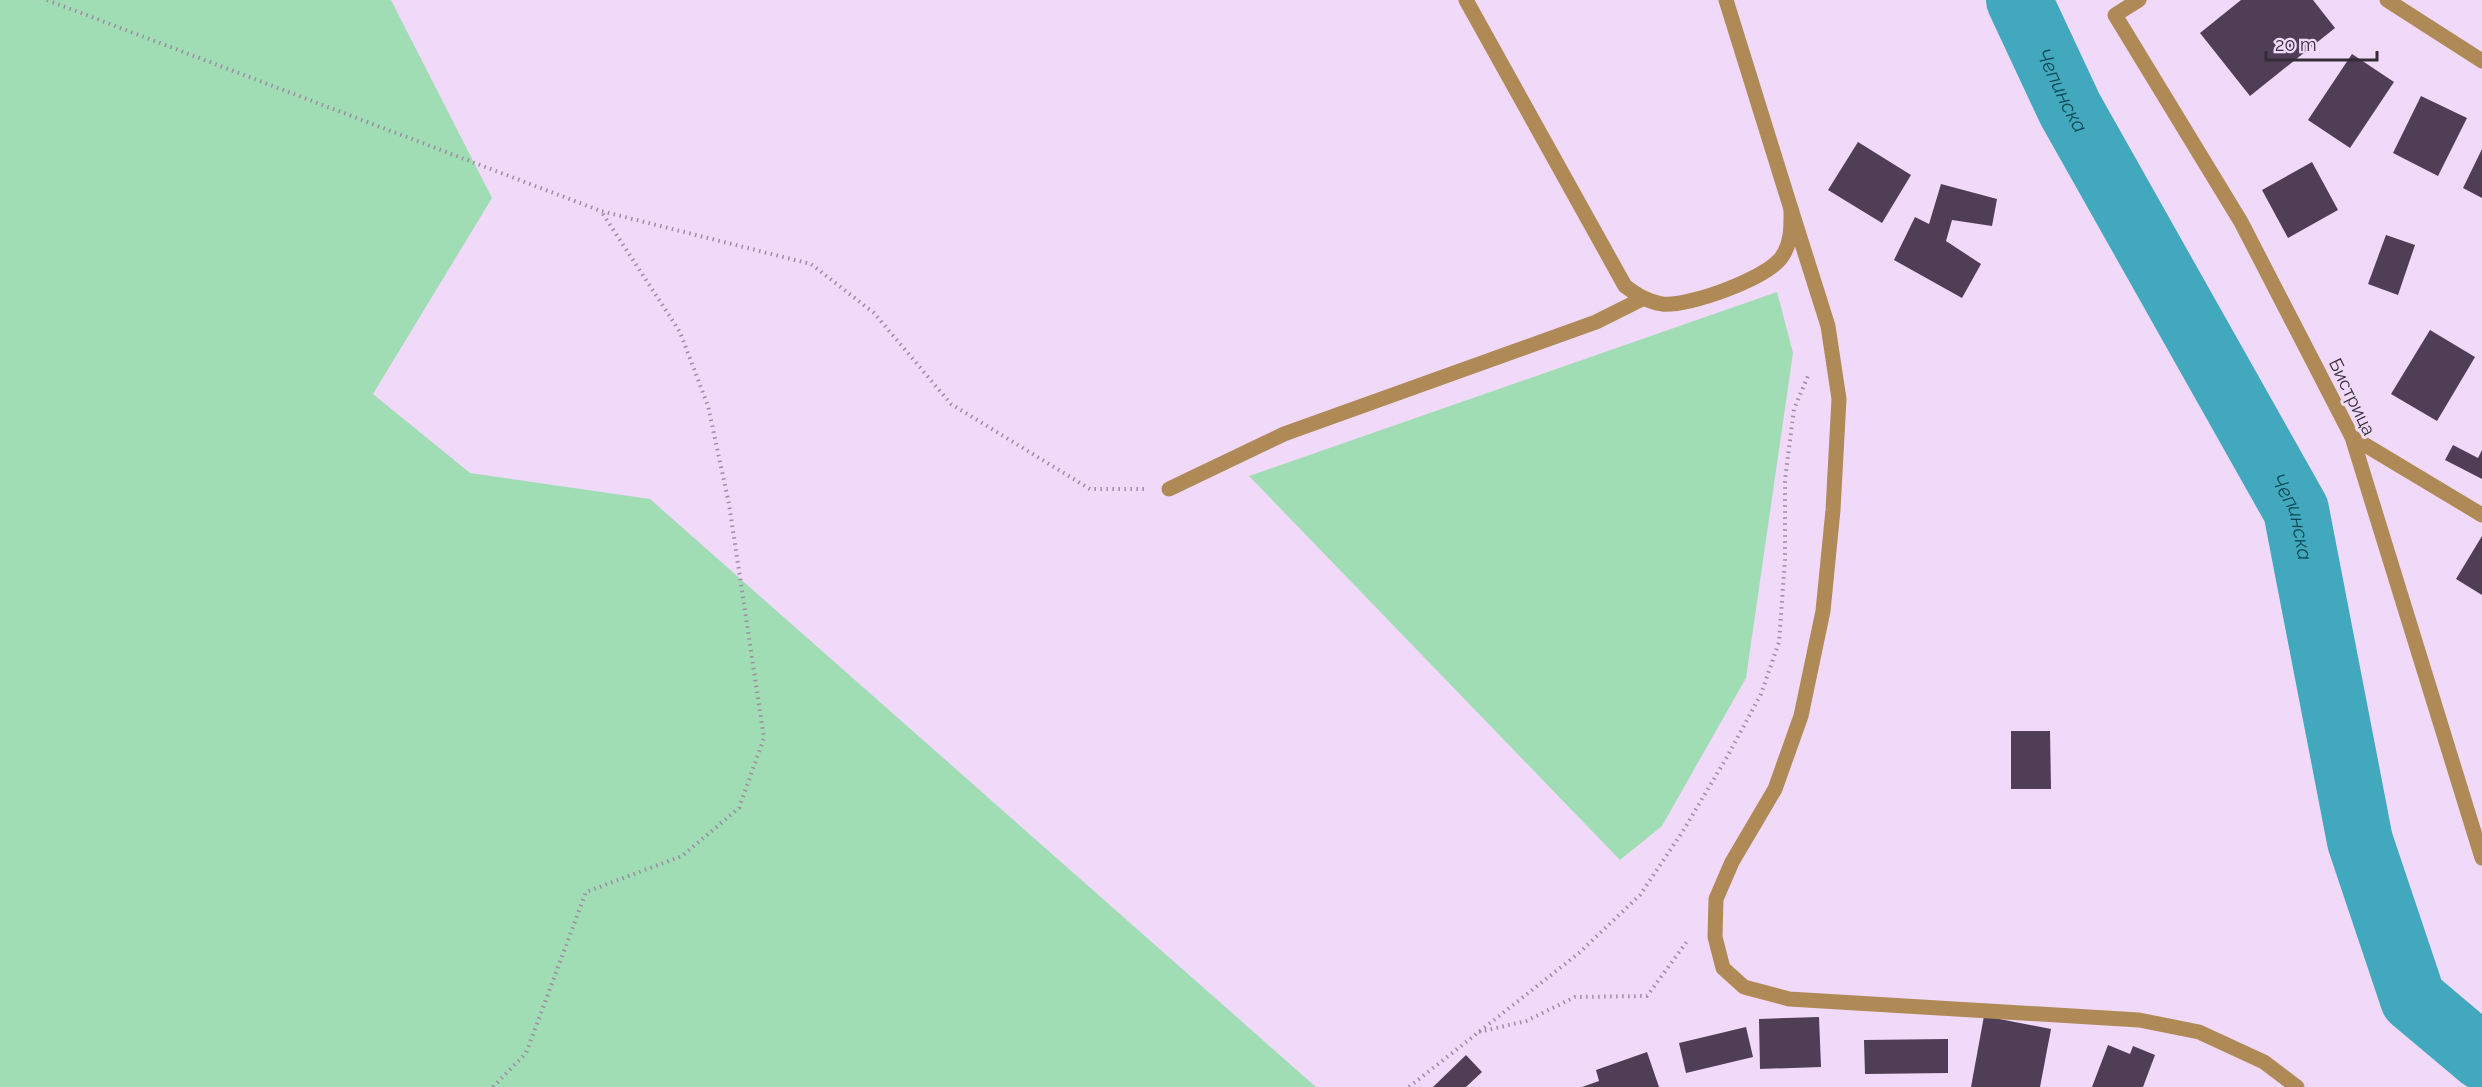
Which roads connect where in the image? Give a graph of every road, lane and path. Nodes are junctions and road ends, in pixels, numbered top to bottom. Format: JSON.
{"nodes":[{"id":1,"x":47,"y":0,"type":"edge"},
{"id":2,"x":1466,"y":0,"type":"edge"},
{"id":3,"x":1726,"y":0,"type":"edge"},
{"id":4,"x":2139,"y":0,"type":"edge"},
{"id":5,"x":2387,"y":0,"type":"edge"},
{"id":6,"x":2482,"y":61,"type":"edge"},
{"id":7,"x":1791,"y":209,"type":"junction"},
{"id":8,"x":601,"y":211,"type":"junction"},
{"id":9,"x":1642,"y":299,"type":"junction"},
{"id":10,"x":1811,"y":367,"type":"dead end"},
{"id":11,"x":2352,"y":437,"type":"junction"},
{"id":12,"x":1169,"y":489,"type":"joint"},
{"id":13,"x":2482,"y":515,"type":"edge"},
{"id":14,"x":2482,"y":858,"type":"edge"},
{"id":15,"x":1689,"y":938,"type":"dead end"},
{"id":16,"x":1476,"y":1033,"type":"junction"},
{"id":17,"x":493,"y":1087,"type":"edge"},
{"id":18,"x":1409,"y":1087,"type":"edge"},
{"id":19,"x":2297,"y":1087,"type":"edge"}],
"edges":[{"from":1,"to":8,"type":"path"},
{"from":2,"to":9,"type":"street"},
{"from":3,"to":7,"type":"street"},
{"from":4,"to":11,"type":"street","name":"Бистрица"},
{"from":5,"to":6,"type":"street"},
{"from":7,"to":9,"type":"street"},
{"from":7,"to":19,"type":"street"},
{"from":8,"to":12,"type":"path"},
{"from":8,"to":17,"type":"path"},
{"from":9,"to":12,"type":"street"},
{"from":10,"to":16,"type":"path"},
{"from":11,"to":13,"type":"street"},
{"from":11,"to":14,"type":"street","name":"Бистрица"},
{"from":15,"to":16,"type":"path"},
{"from":16,"to":18,"type":"path"}]}
